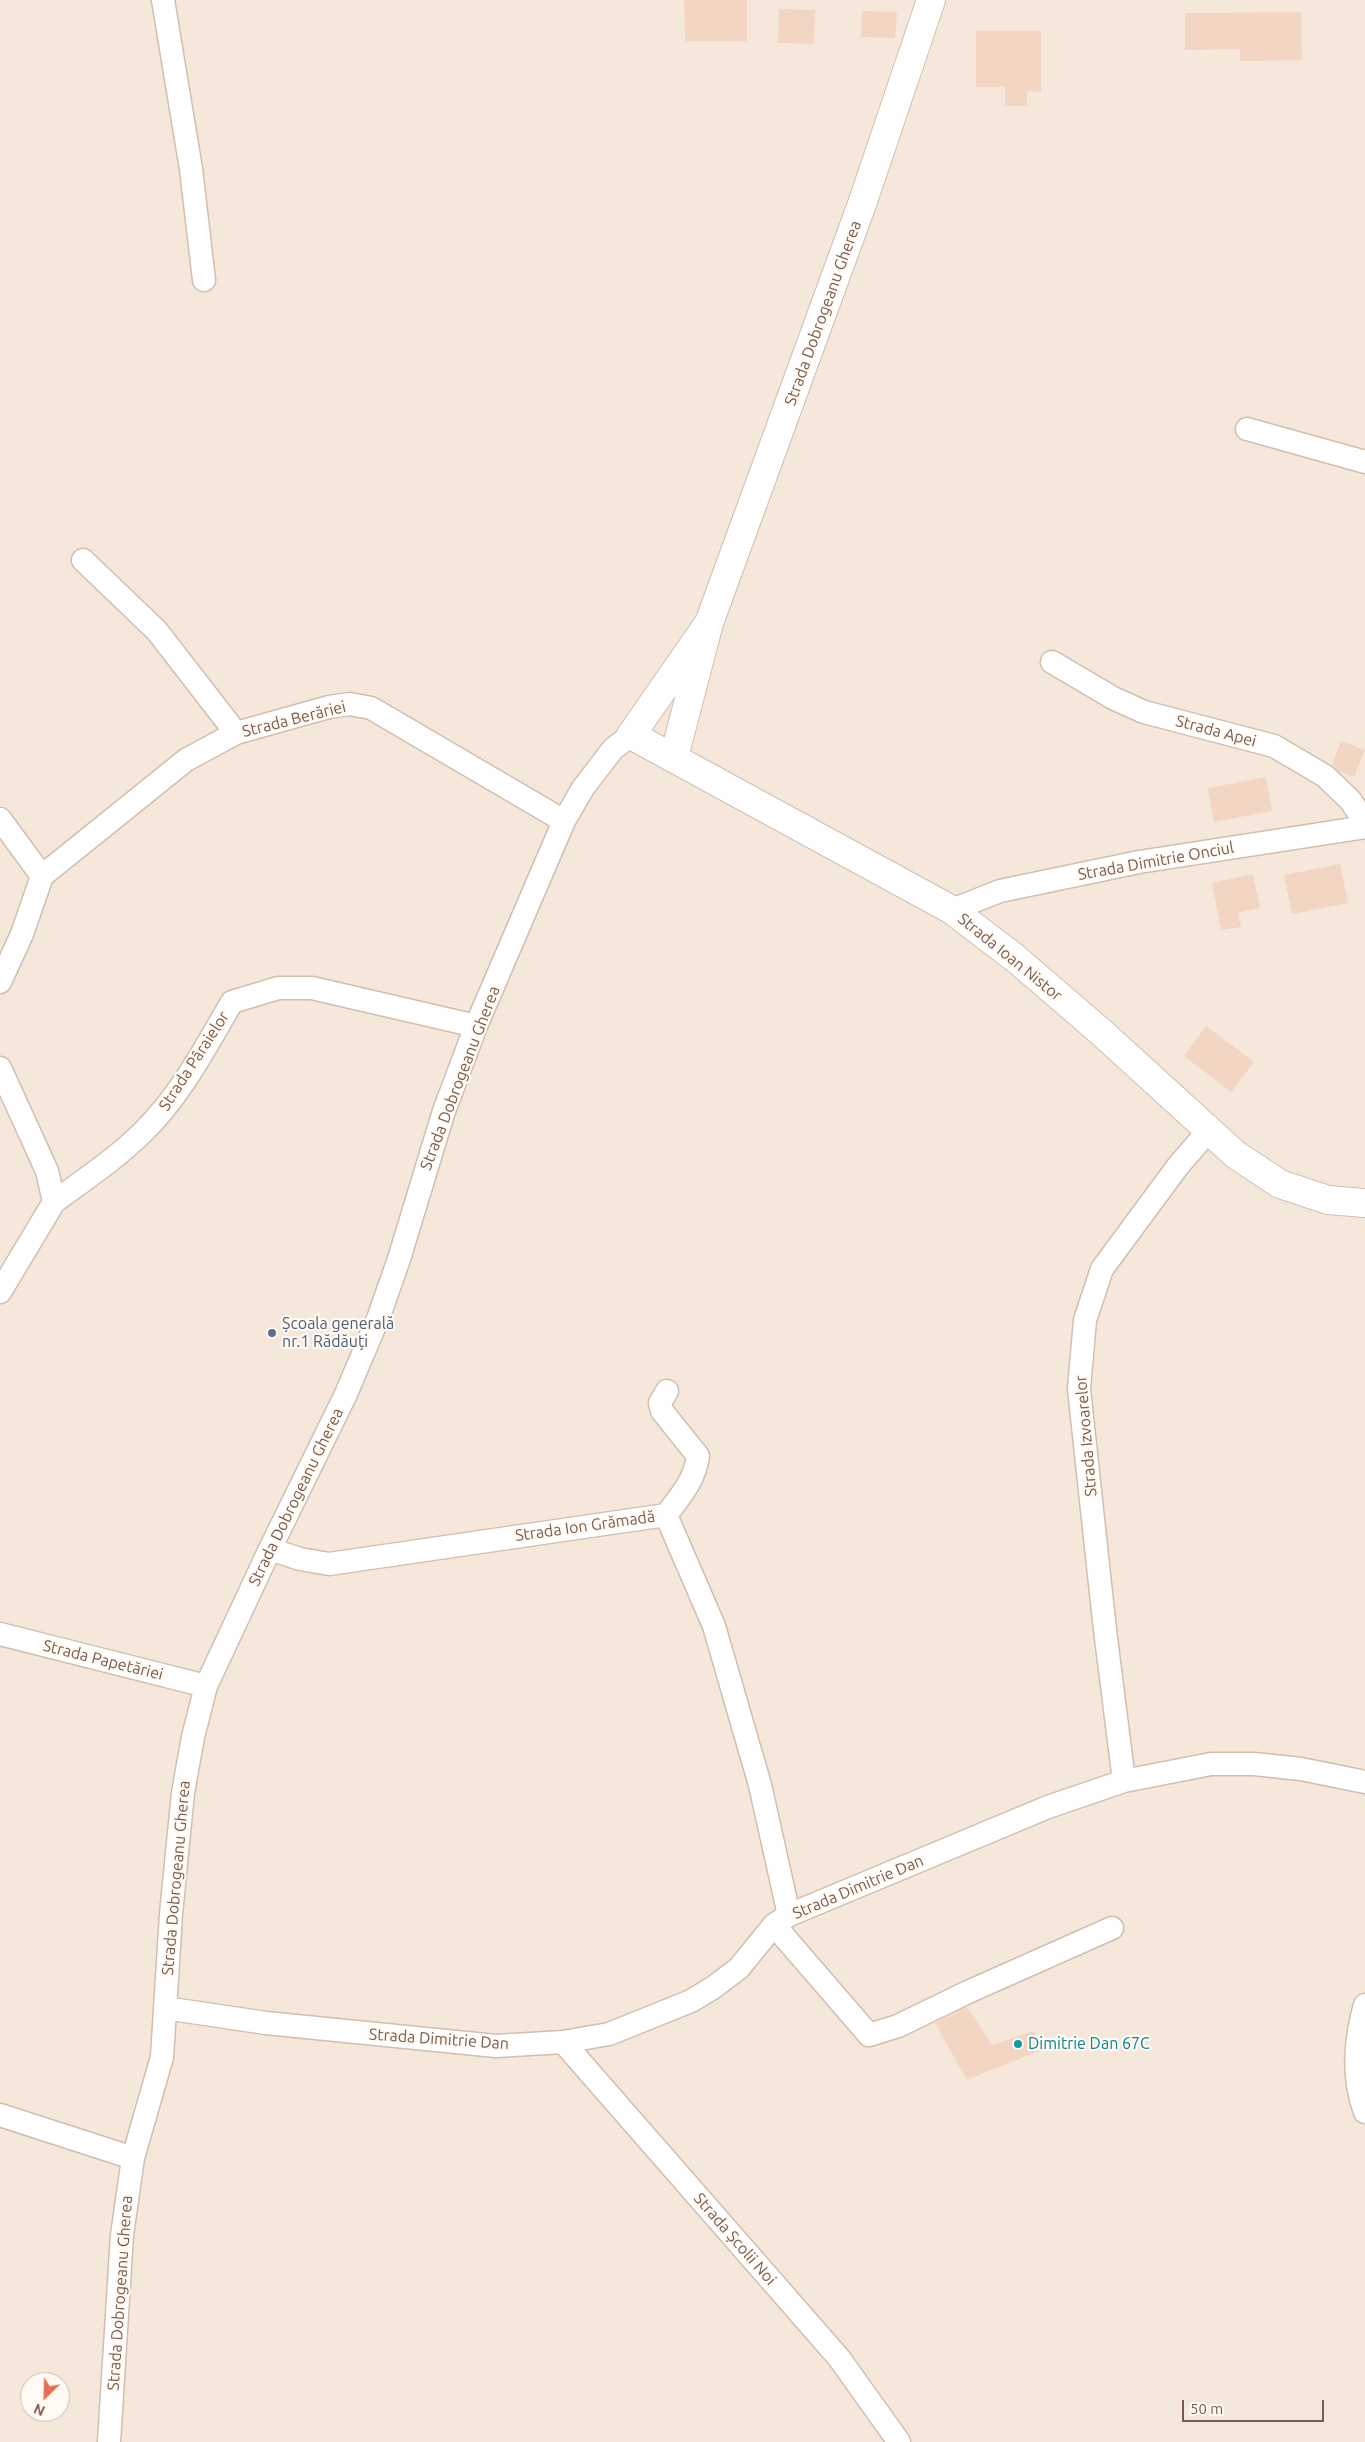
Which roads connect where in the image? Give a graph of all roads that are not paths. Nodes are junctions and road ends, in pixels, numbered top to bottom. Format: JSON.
{"nodes":[{"id":1,"x":163,"y":0,"type":"edge"},
{"id":2,"x":931,"y":0,"type":"edge"},
{"id":3,"x":204,"y":280,"type":"dead end"},
{"id":4,"x":1247,"y":429,"type":"dead end"},
{"id":5,"x":1365,"y":462,"type":"edge"},
{"id":6,"x":83,"y":560,"type":"dead end"},
{"id":7,"x":709,"y":623,"type":"junction"},
{"id":8,"x":1052,"y":662,"type":"dead end"},
{"id":9,"x":236,"y":734,"type":"junction"},
{"id":10,"x":631,"y":735,"type":"junction"},
{"id":11,"x":674,"y":758,"type":"junction"},
{"id":12,"x":0,"y":819,"type":"edge"},
{"id":13,"x":564,"y":820,"type":"junction"},
{"id":14,"x":1365,"y":822,"type":"edge"},
{"id":15,"x":1365,"y":827,"type":"edge"},
{"id":16,"x":42,"y":876,"type":"junction"},
{"id":17,"x":952,"y":910,"type":"junction"},
{"id":18,"x":0,"y":982,"type":"edge"},
{"id":19,"x":476,"y":1026,"type":"junction"},
{"id":20,"x":0,"y":1068,"type":"edge"},
{"id":21,"x":1210,"y":1129,"type":"junction"},
{"id":22,"x":54,"y":1202,"type":"junction"},
{"id":23,"x":1365,"y":1203,"type":"edge"},
{"id":24,"x":0,"y":1292,"type":"edge"},
{"id":25,"x":667,"y":1391,"type":"dead end"},
{"id":26,"x":666,"y":1516,"type":"junction"},
{"id":27,"x":270,"y":1549,"type":"junction"},
{"id":28,"x":0,"y":1634,"type":"edge"},
{"id":29,"x":206,"y":1686,"type":"junction"},
{"id":30,"x":1124,"y":1780,"type":"junction"},
{"id":31,"x":1365,"y":1782,"type":"edge"},
{"id":32,"x":782,"y":1920,"type":"junction"},
{"id":33,"x":1112,"y":1928,"type":"dead end"},
{"id":34,"x":1365,"y":2005,"type":"edge"},
{"id":35,"x":165,"y":2008,"type":"junction"},
{"id":36,"x":563,"y":2042,"type":"junction"},
{"id":37,"x":1365,"y":2112,"type":"edge"},
{"id":38,"x":0,"y":2115,"type":"edge"},
{"id":39,"x":133,"y":2158,"type":"junction"},
{"id":40,"x":110,"y":2442,"type":"edge"},
{"id":41,"x":899,"y":2442,"type":"edge"}],
"edges":[{"from":1,"to":3,"type":"street"},
{"from":2,"to":7,"type":"street","name":"Strada Dobrogeanu Gherea"},
{"from":4,"to":5,"type":"street"},
{"from":6,"to":9,"type":"street"},
{"from":7,"to":10,"type":"street","name":"Strada Dobrogeanu Gherea"},
{"from":7,"to":11,"type":"street","name":"Strada Dobrogeanu Gherea"},
{"from":8,"to":14,"type":"street","name":"Strada Apei"},
{"from":9,"to":13,"type":"street","name":"Strada Berăriei"},
{"from":9,"to":16,"type":"street","name":"Strada Berăriei"},
{"from":10,"to":11,"type":"street","name":"Strada Ioan Nistor"},
{"from":10,"to":13,"type":"street","name":"Strada Dobrogeanu Gherea"},
{"from":11,"to":17,"type":"street","name":"Strada Ioan Nistor"},
{"from":12,"to":16,"type":"street"},
{"from":13,"to":19,"type":"street","name":"Strada Dobrogeanu Gherea"},
{"from":15,"to":17,"type":"street","name":"Strada Dimitrie Onciul"},
{"from":16,"to":18,"type":"street"},
{"from":17,"to":21,"type":"street","name":"Strada Ioan Nistor"},
{"from":19,"to":22,"type":"street","name":"Strada Pâraielor"},
{"from":19,"to":27,"type":"street","name":"Strada Dobrogeanu Gherea"},
{"from":20,"to":22,"type":"street"},
{"from":21,"to":23,"type":"street","name":"Strada Ioan Nistor"},
{"from":21,"to":30,"type":"street","name":"Strada Izvoarelor"},
{"from":22,"to":24,"type":"street"},
{"from":25,"to":26,"type":"street"},
{"from":26,"to":27,"type":"street","name":"Strada Ion Grămadă"},
{"from":26,"to":32,"type":"street","name":"Strada Ion Grămadă"},
{"from":27,"to":29,"type":"street","name":"Strada Dobrogeanu Gherea"},
{"from":28,"to":29,"type":"street","name":"Strada Papetăriei"},
{"from":29,"to":35,"type":"street","name":"Strada Dobrogeanu Gherea"},
{"from":30,"to":31,"type":"street","name":"Strada Dimitrie Dan"},
{"from":30,"to":32,"type":"street","name":"Strada Dimitrie Dan"},
{"from":32,"to":33,"type":"street"},
{"from":32,"to":36,"type":"street","name":"Strada Dimitrie Dan"},
{"from":34,"to":37,"type":"street"},
{"from":35,"to":36,"type":"street","name":"Strada Dimitrie Dan"},
{"from":35,"to":39,"type":"street","name":"Strada Dobrogeanu Gherea"},
{"from":36,"to":41,"type":"street","name":"Strada Școlii Noi"},
{"from":38,"to":39,"type":"street"},
{"from":39,"to":40,"type":"street","name":"Strada Dobrogeanu Gherea"}]}
